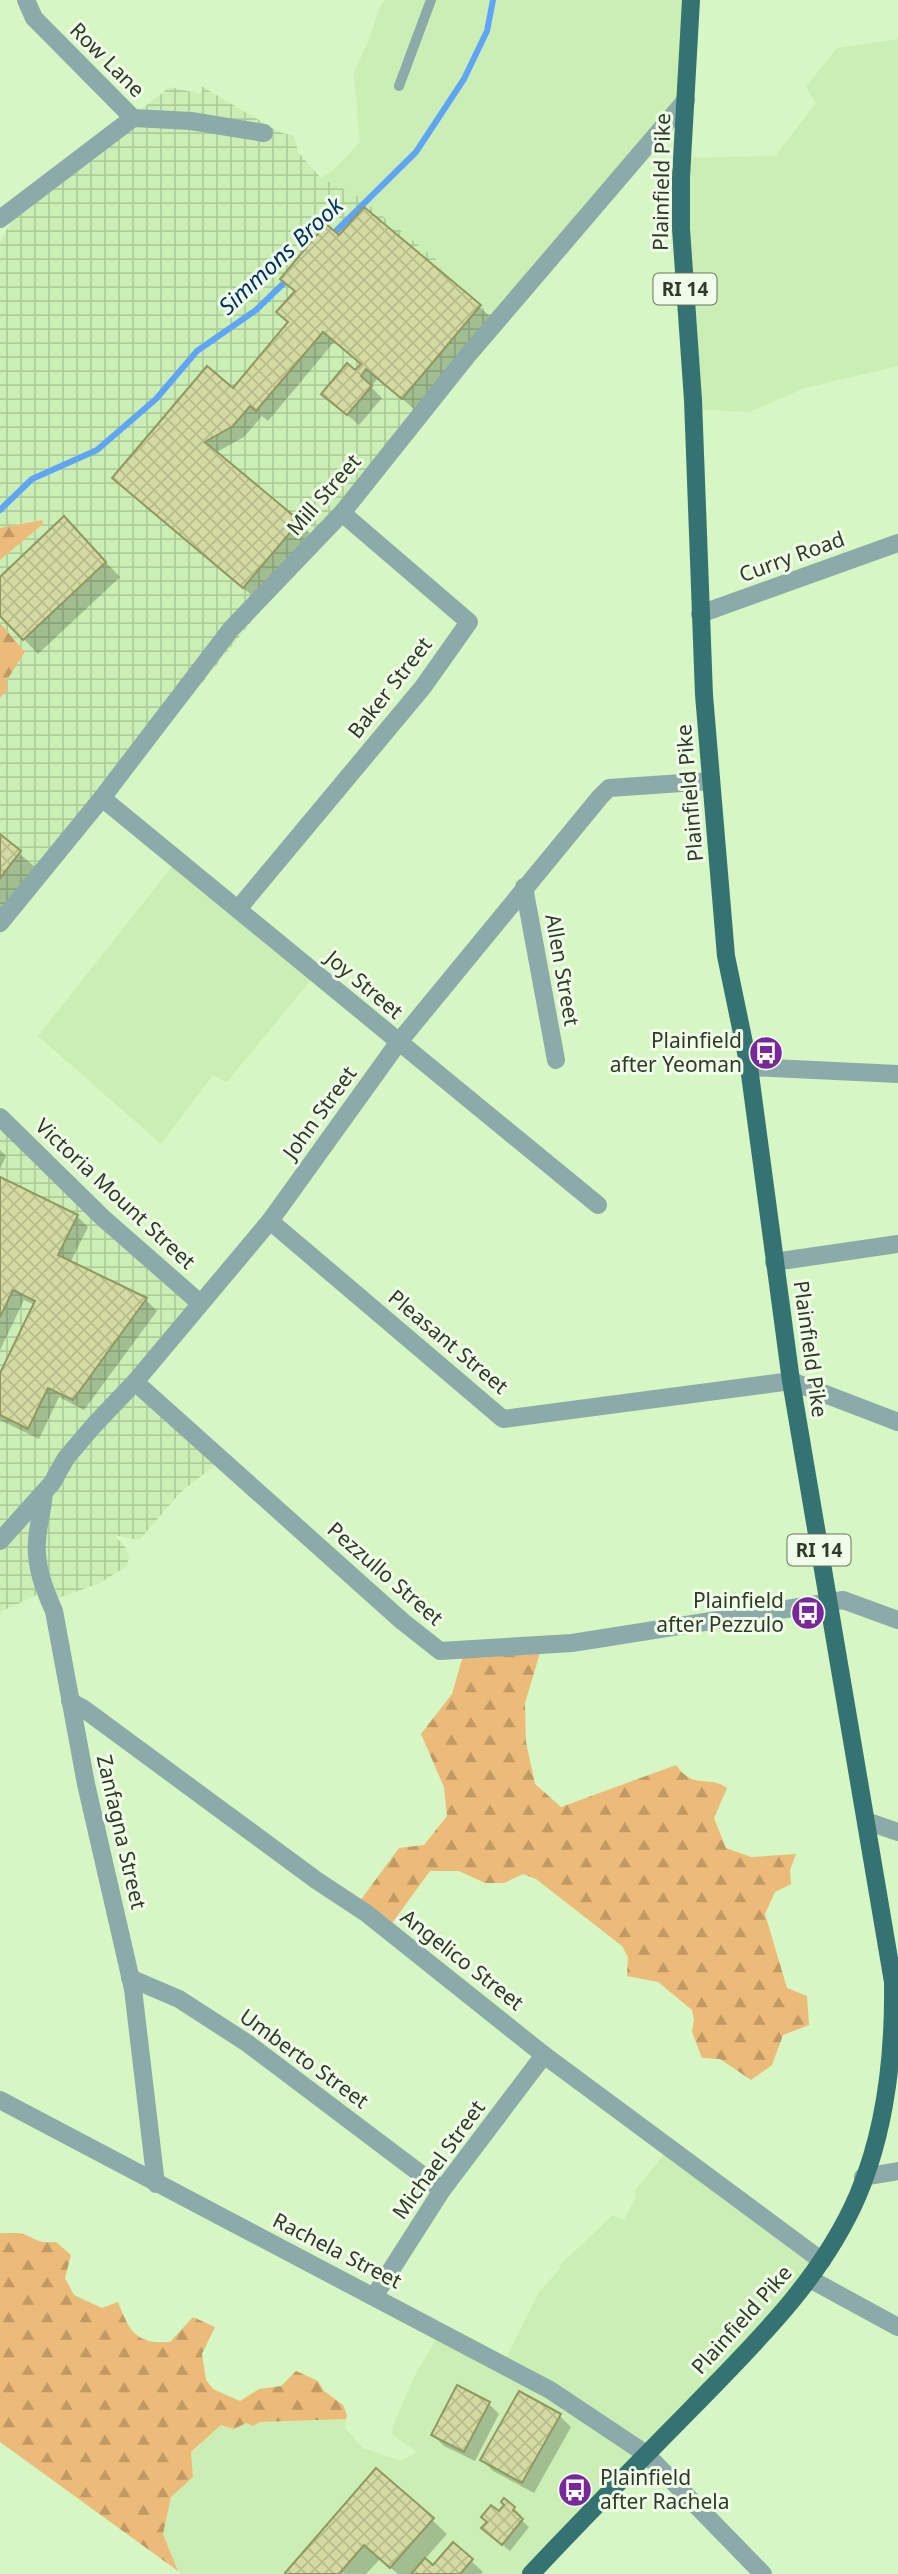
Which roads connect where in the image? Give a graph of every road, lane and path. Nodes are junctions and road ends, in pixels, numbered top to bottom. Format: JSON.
{"nodes":[{"id":1,"x":26,"y":0,"type":"edge"},
{"id":2,"x":431,"y":0,"type":"edge"},
{"id":3,"x":691,"y":0,"type":"edge"},
{"id":4,"x":400,"y":86,"type":"dead end"},
{"id":5,"x":686,"y":100,"type":"junction"},
{"id":6,"x":133,"y":118,"type":"junction"},
{"id":7,"x":264,"y":133,"type":"dead end"},
{"id":8,"x":0,"y":219,"type":"edge"},
{"id":9,"x":342,"y":513,"type":"junction"},
{"id":10,"x":898,"y":543,"type":"edge"},
{"id":11,"x":700,"y":614,"type":"junction"},
{"id":12,"x":711,"y":781,"type":"junction"},
{"id":13,"x":102,"y":798,"type":"junction"},
{"id":14,"x":524,"y":887,"type":"junction"},
{"id":15,"x":238,"y":909,"type":"junction"},
{"id":16,"x":0,"y":923,"type":"edge"},
{"id":17,"x":398,"y":1043,"type":"junction"},
{"id":18,"x":556,"y":1060,"type":"dead end"},
{"id":19,"x":748,"y":1067,"type":"junction"},
{"id":20,"x":898,"y":1074,"type":"edge"},
{"id":21,"x":0,"y":1117,"type":"edge"},
{"id":22,"x":598,"y":1205,"type":"dead end"},
{"id":23,"x":270,"y":1221,"type":"junction"},
{"id":24,"x":898,"y":1244,"type":"edge"},
{"id":25,"x":774,"y":1262,"type":"junction"},
{"id":26,"x":200,"y":1303,"type":"junction"},
{"id":27,"x":791,"y":1381,"type":"junction"},
{"id":28,"x":135,"y":1382,"type":"junction"},
{"id":29,"x":898,"y":1422,"type":"edge"},
{"id":30,"x":44,"y":1492,"type":"junction"},
{"id":31,"x":0,"y":1541,"type":"edge"},
{"id":32,"x":828,"y":1603,"type":"junction"},
{"id":33,"x":898,"y":1620,"type":"edge"},
{"id":34,"x":70,"y":1701,"type":"junction"},
{"id":35,"x":866,"y":1821,"type":"junction"},
{"id":36,"x":898,"y":1832,"type":"edge"},
{"id":37,"x":130,"y":1978,"type":"junction"},
{"id":38,"x":544,"y":2055,"type":"junction"},
{"id":39,"x":0,"y":2100,"type":"edge"},
{"id":40,"x":898,"y":2171,"type":"edge"},
{"id":41,"x":863,"y":2177,"type":"junction"},
{"id":42,"x":156,"y":2184,"type":"junction"},
{"id":43,"x":442,"y":2190,"type":"junction"},
{"id":44,"x":821,"y":2261,"type":"junction"},
{"id":45,"x":810,"y":2279,"type":"junction"},
{"id":46,"x":375,"y":2295,"type":"junction"},
{"id":47,"x":898,"y":2327,"type":"edge"},
{"id":48,"x":646,"y":2454,"type":"junction"},
{"id":49,"x":531,"y":2574,"type":"edge"},
{"id":50,"x":763,"y":2574,"type":"edge"}],
"edges":[{"from":1,"to":6,"type":"street","name":"Row Lane"},
{"from":2,"to":4,"type":"lane"},
{"from":3,"to":5,"type":"main road","name":"Plainfield Pike","number":"RI 14"},
{"from":5,"to":9,"type":"street","name":"Mill Street"},
{"from":5,"to":11,"type":"main road","name":"Plainfield Pike","number":"RI 14"},
{"from":6,"to":7,"type":"street"},
{"from":6,"to":8,"type":"street"},
{"from":9,"to":13,"type":"street","name":"Mill Street"},
{"from":9,"to":15,"type":"street","name":"Baker Street"},
{"from":10,"to":11,"type":"street","name":"Curry Road"},
{"from":11,"to":12,"type":"main road","name":"Plainfield Pike","number":"RI 14"},
{"from":12,"to":14,"type":"street","name":"John Street"},
{"from":12,"to":19,"type":"main road","name":"Plainfield Pike","number":"RI 14"},
{"from":13,"to":15,"type":"street","name":"Joy Street"},
{"from":13,"to":16,"type":"street","name":"Mill Street"},
{"from":14,"to":17,"type":"street","name":"John Street"},
{"from":14,"to":18,"type":"street","name":"Allen Street"},
{"from":15,"to":17,"type":"street","name":"Joy Street"},
{"from":17,"to":22,"type":"street","name":"Joy Street"},
{"from":17,"to":23,"type":"street","name":"John Street"},
{"from":19,"to":20,"type":"street"},
{"from":19,"to":25,"type":"main road","name":"Plainfield Pike","number":"RI 14"},
{"from":21,"to":26,"type":"street","name":"Victoria Mount Street"},
{"from":23,"to":26,"type":"street","name":"John Street"},
{"from":23,"to":27,"type":"street","name":"Pleasant Street"},
{"from":24,"to":25,"type":"street"},
{"from":25,"to":27,"type":"main road","name":"Plainfield Pike","number":"RI 14"},
{"from":26,"to":28,"type":"street","name":"John Street"},
{"from":27,"to":29,"type":"street"},
{"from":27,"to":32,"type":"main road","name":"Plainfield Pike","number":"RI 14"},
{"from":28,"to":30,"type":"street","name":"John Street"},
{"from":28,"to":32,"type":"street","name":"Pezzullo Street"},
{"from":30,"to":31,"type":"street","name":"John Street"},
{"from":30,"to":34,"type":"street","name":"Zanfagna Street"},
{"from":32,"to":33,"type":"street","name":"Pezzullo Street"},
{"from":32,"to":35,"type":"main road","name":"Plainfield Pike","number":"RI 14"},
{"from":34,"to":37,"type":"street","name":"Zanfagna Street"},
{"from":34,"to":38,"type":"street","name":"Angelico Street"},
{"from":35,"to":36,"type":"street"},
{"from":35,"to":41,"type":"main road","name":"Plainfield Pike","number":"RI 14"},
{"from":37,"to":42,"type":"street","name":"Zanfagna Street"},
{"from":37,"to":43,"type":"street","name":"Umberto Street"},
{"from":38,"to":43,"type":"street","name":"Michael Street"},
{"from":38,"to":44,"type":"street","name":"Angelico Street"},
{"from":39,"to":42,"type":"street","name":"Rachela Street"},
{"from":40,"to":41,"type":"street"},
{"from":41,"to":44,"type":"main road","name":"Plainfield Pike","number":"RI 14"},
{"from":42,"to":46,"type":"street","name":"Rachela Street"},
{"from":43,"to":46,"type":"street","name":"Michael Street"},
{"from":44,"to":45,"type":"main road","name":"Plainfield Pike","number":"RI 14"},
{"from":45,"to":47,"type":"street"},
{"from":45,"to":48,"type":"main road","name":"Plainfield Pike","number":"RI 14"},
{"from":46,"to":48,"type":"street","name":"Rachela Street"},
{"from":48,"to":49,"type":"main road","name":"Plainfield Pike","number":"RI 14"},
{"from":48,"to":50,"type":"street","name":"Rachela Street"}]}
